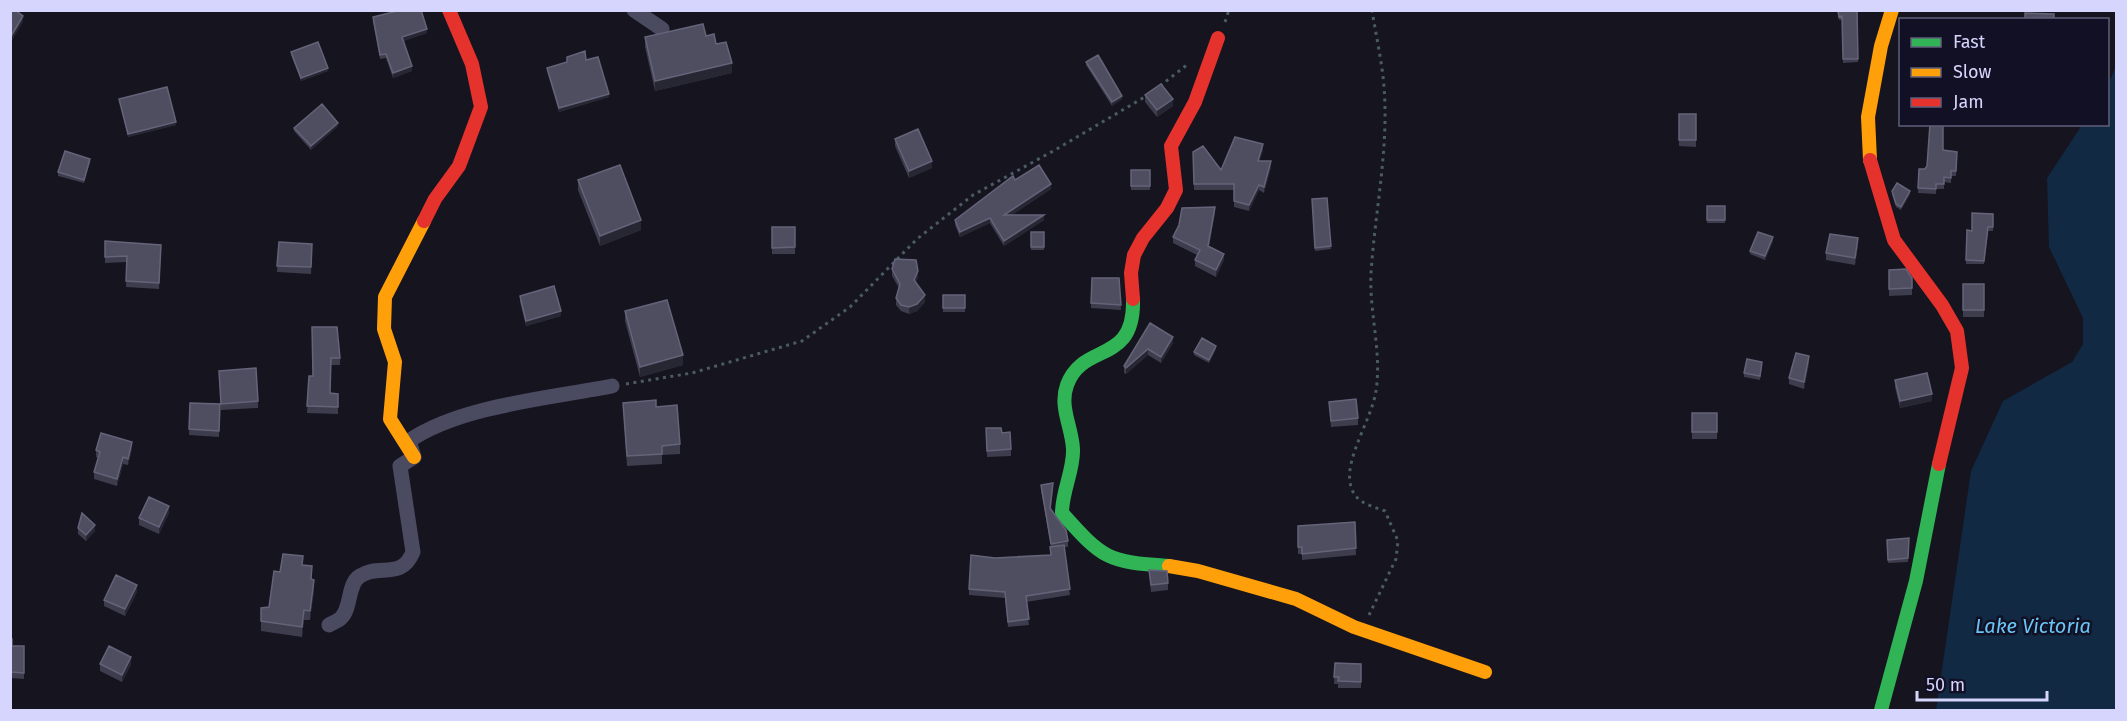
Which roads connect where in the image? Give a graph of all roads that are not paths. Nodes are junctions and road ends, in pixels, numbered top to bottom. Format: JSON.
{"nodes":[{"id":1,"x":449,"y":10,"type":"edge"},
{"id":2,"x":634,"y":10,"type":"edge"},
{"id":3,"x":1892,"y":10,"type":"edge"},
{"id":4,"x":662,"y":29,"type":"dead end"},
{"id":5,"x":1218,"y":38,"type":"road end"},
{"id":6,"x":612,"y":387,"type":"road end"},
{"id":7,"x":414,"y":457,"type":"junction"},
{"id":8,"x":329,"y":625,"type":"dead end"},
{"id":9,"x":1485,"y":672,"type":"dead end"},
{"id":10,"x":1881,"y":711,"type":"edge"}],
"edges":[{"from":1,"to":7,"type":"street"},
{"from":2,"to":4,"type":"street"},
{"from":3,"to":10,"type":"street"},
{"from":5,"to":9,"type":"street"},
{"from":6,"to":7,"type":"street"},
{"from":7,"to":8,"type":"street"}]}
